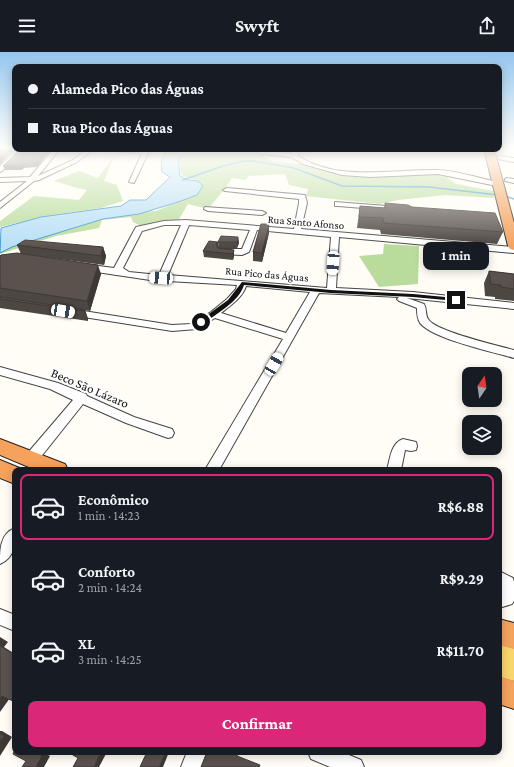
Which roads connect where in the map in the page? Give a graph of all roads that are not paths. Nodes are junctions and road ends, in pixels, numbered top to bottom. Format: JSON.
{"nodes":[{"id":1,"x":11,"y":180,"type":"edge"},
{"id":2,"x":479,"y":180,"type":"edge"},
{"id":3,"x":31,"y":181,"type":"joint"},
{"id":4,"x":506,"y":186,"type":"edge"},
{"id":5,"x":227,"y":190,"type":"dead end"},
{"id":6,"x":265,"y":203,"type":"junction"},
{"id":7,"x":338,"y":204,"type":"dead end"},
{"id":8,"x":514,"y":205,"type":"edge"},
{"id":9,"x":0,"y":206,"type":"edge"},
{"id":10,"x":208,"y":209,"type":"dead end"},
{"id":11,"x":406,"y":212,"type":"edge"},
{"id":12,"x":186,"y":222,"type":"junction"},
{"id":13,"x":256,"y":229,"type":"junction"},
{"id":14,"x":361,"y":230,"type":"dead end"},
{"id":15,"x":297,"y":232,"type":"junction"},
{"id":16,"x":335,"y":235,"type":"junction"},
{"id":17,"x":368,"y":238,"type":"junction"},
{"id":18,"x":444,"y":240,"type":"dead end"},
{"id":19,"x":508,"y":244,"type":"edge"},
{"id":20,"x":514,"y":250,"type":"edge"},
{"id":21,"x":222,"y":251,"type":"edge"},
{"id":22,"x":75,"y":265,"type":"edge"},
{"id":23,"x":120,"y":269,"type":"junction"},
{"id":24,"x":162,"y":278,"type":"junction"},
{"id":25,"x":242,"y":283,"type":"junction"},
{"id":26,"x":316,"y":290,"type":"junction"},
{"id":27,"x":331,"y":291,"type":"junction"},
{"id":28,"x":385,"y":295,"type":"junction"},
{"id":29,"x":514,"y":306,"type":"edge"},
{"id":30,"x":63,"y":311,"type":"edge"},
{"id":31,"x":214,"y":314,"type":"junction"},
{"id":32,"x":289,"y":337,"type":"junction"},
{"id":33,"x":514,"y":354,"type":"edge"},
{"id":34,"x":0,"y":371,"type":"edge"},
{"id":35,"x":82,"y":397,"type":"junction"},
{"id":36,"x":168,"y":433,"type":"dead end"},
{"id":37,"x":411,"y":446,"type":"dead end"},
{"id":38,"x":0,"y":447,"type":"edge"},
{"id":39,"x":30,"y":459,"type":"junction"},
{"id":40,"x":51,"y":467,"type":"edge"},
{"id":41,"x":214,"y":467,"type":"edge"},
{"id":42,"x":395,"y":467,"type":"edge"},
{"id":43,"x":0,"y":469,"type":"edge"},
{"id":44,"x":12,"y":474,"type":"edge"},
{"id":45,"x":12,"y":539,"type":"edge"},
{"id":46,"x":0,"y":556,"type":"edge"},
{"id":47,"x":502,"y":581,"type":"edge"},
{"id":48,"x":502,"y":599,"type":"edge"},
{"id":49,"x":0,"y":617,"type":"edge"},
{"id":50,"x":12,"y":622,"type":"edge"},
{"id":51,"x":502,"y":631,"type":"edge"},
{"id":52,"x":502,"y":632,"type":"edge"},
{"id":53,"x":514,"y":632,"type":"edge"},
{"id":54,"x":514,"y":636,"type":"edge"},
{"id":55,"x":502,"y":650,"type":"edge"},
{"id":56,"x":514,"y":653,"type":"edge"},
{"id":57,"x":502,"y":667,"type":"edge"},
{"id":58,"x":514,"y":670,"type":"edge"},
{"id":59,"x":502,"y":691,"type":"edge"},
{"id":60,"x":514,"y":695,"type":"edge"},
{"id":61,"x":196,"y":755,"type":"edge"},
{"id":62,"x":325,"y":755,"type":"edge"},
{"id":63,"x":191,"y":767,"type":"edge"},
{"id":64,"x":354,"y":767,"type":"edge"}],
"edges":[{"from":1,"to":3,"type":"street"},
{"from":2,"to":4,"type":"street"},
{"from":3,"to":9,"type":"street"},
{"from":4,"to":8,"type":"highway"},
{"from":4,"to":19,"type":"highway"},
{"from":5,"to":6,"type":"street"},
{"from":6,"to":10,"type":"street"},
{"from":6,"to":13,"type":"street"},
{"from":6,"to":15,"type":"street"},
{"from":7,"to":11,"type":"street"},
{"from":12,"to":13,"type":"street","name":"Rua Santo Afonso"},
{"from":12,"to":23,"type":"street","name":"Rua Santo Afonso"},
{"from":12,"to":24,"type":"street"},
{"from":13,"to":15,"type":"street","name":"Rua Santo Afonso"},
{"from":13,"to":21,"type":"street"},
{"from":14,"to":17,"type":"street"},
{"from":15,"to":16,"type":"street","name":"Rua Santo Afonso"},
{"from":16,"to":17,"type":"street","name":"Rua Santo Afonso"},
{"from":16,"to":27,"type":"street"},
{"from":17,"to":20,"type":"street","name":"Rua Santo Afonso"},
{"from":18,"to":19,"type":"street"},
{"from":22,"to":23,"type":"street","name":"Rua Pico das Águas"},
{"from":23,"to":24,"type":"street","name":"Rua Pico das Águas"},
{"from":24,"to":25,"type":"street","name":"Rua Pico das Águas"},
{"from":25,"to":26,"type":"street","name":"Rua Pico das Águas"},
{"from":25,"to":31,"type":"street"},
{"from":26,"to":27,"type":"street","name":"Rua Pico das Águas"},
{"from":26,"to":32,"type":"street"},
{"from":27,"to":28,"type":"street","name":"Rua Pico das Águas"},
{"from":28,"to":29,"type":"street","name":"Rua Pico das Águas"},
{"from":28,"to":33,"type":"street"},
{"from":30,"to":31,"type":"street"},
{"from":31,"to":32,"type":"street"},
{"from":32,"to":41,"type":"street"},
{"from":34,"to":35,"type":"street","name":"Beco São Lázaro"},
{"from":35,"to":36,"type":"street","name":"Beco São Lázaro"},
{"from":35,"to":39,"type":"street"},
{"from":37,"to":42,"type":"street"},
{"from":38,"to":39,"type":"highway"},
{"from":39,"to":40,"type":"highway"},
{"from":43,"to":44,"type":"highway"},
{"from":45,"to":46,"type":"street"},
{"from":47,"to":48,"type":"street"},
{"from":49,"to":50,"type":"street"},
{"from":51,"to":53,"type":"highway"},
{"from":52,"to":54,"type":"highway"},
{"from":55,"to":56,"type":"main road"},
{"from":57,"to":58,"type":"main road"},
{"from":59,"to":60,"type":"highway"},
{"from":61,"to":63,"type":"street"},
{"from":62,"to":64,"type":"street"}]}
